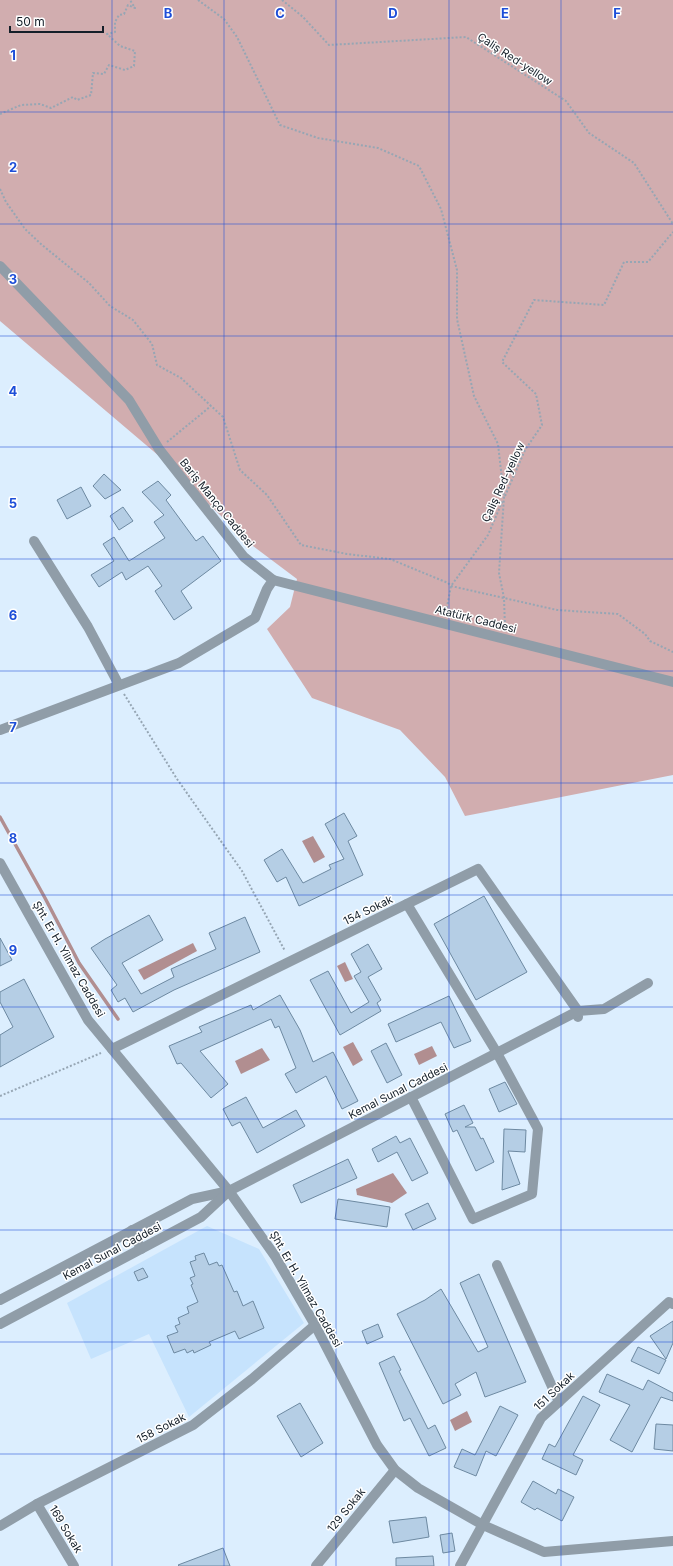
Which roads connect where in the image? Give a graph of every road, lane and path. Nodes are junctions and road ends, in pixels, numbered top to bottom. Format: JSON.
{"nodes":[{"id":1,"x":130,"y":0,"type":"edge"},
{"id":2,"x":198,"y":0,"type":"edge"},
{"id":3,"x":282,"y":0,"type":"edge"},
{"id":4,"x":0,"y":114,"type":"edge"},
{"id":5,"x":0,"y":189,"type":"edge"},
{"id":6,"x":673,"y":224,"type":"edge"},
{"id":7,"x":673,"y":232,"type":"edge"},
{"id":8,"x":0,"y":266,"type":"edge"},
{"id":9,"x":211,"y":406,"type":"junction"},
{"id":10,"x":158,"y":449,"type":"junction"},
{"id":11,"x":504,"y":497,"type":"junction"},
{"id":12,"x":34,"y":541,"type":"dead end"},
{"id":13,"x":273,"y":580,"type":"junction"},
{"id":14,"x":451,"y":586,"type":"junction"},
{"id":15,"x":504,"y":598,"type":"junction"},
{"id":16,"x":444,"y":624,"type":"junction"},
{"id":17,"x":505,"y":639,"type":"junction"},
{"id":18,"x":673,"y":652,"type":"edge"},
{"id":19,"x":673,"y":682,"type":"edge"},
{"id":20,"x":119,"y":685,"type":"junction"},
{"id":21,"x":0,"y":730,"type":"edge"},
{"id":22,"x":0,"y":863,"type":"edge"},
{"id":23,"x":406,"y":904,"type":"junction"},
{"id":24,"x":290,"y":961,"type":"junction"},
{"id":25,"x":648,"y":984,"type":"dead end"},
{"id":26,"x":578,"y":1015,"type":"junction"},
{"id":27,"x":112,"y":1049,"type":"junction"},
{"id":28,"x":497,"y":1053,"type":"junction"},
{"id":29,"x":0,"y":1096,"type":"edge"},
{"id":30,"x":412,"y":1097,"type":"junction"},
{"id":31,"x":229,"y":1191,"type":"junction"},
{"id":32,"x":132,"y":1230,"type":"junction"},
{"id":33,"x":141,"y":1249,"type":"junction"},
{"id":34,"x":497,"y":1265,"type":"dead end"},
{"id":35,"x":0,"y":1300,"type":"edge"},
{"id":36,"x":673,"y":1304,"type":"edge"},
{"id":37,"x":0,"y":1324,"type":"edge"},
{"id":38,"x":315,"y":1325,"type":"junction"},
{"id":39,"x":559,"y":1402,"type":"junction"},
{"id":40,"x":395,"y":1470,"type":"junction"},
{"id":41,"x":37,"y":1504,"type":"junction"},
{"id":42,"x":483,"y":1524,"type":"junction"},
{"id":43,"x":0,"y":1526,"type":"edge"},
{"id":44,"x":673,"y":1541,"type":"edge"},
{"id":45,"x":74,"y":1566,"type":"edge"},
{"id":46,"x":316,"y":1566,"type":"edge"},
{"id":47,"x":460,"y":1566,"type":"edge"}],
"edges":[{"from":1,"to":4,"type":"path"},
{"from":2,"to":11,"type":"path"},
{"from":3,"to":6,"type":"path","name":"Çaliş Red-yellow"},
{"from":5,"to":9,"type":"path"},
{"from":7,"to":11,"type":"path","name":"Çaliş Red-yellow"},
{"from":8,"to":10,"type":"street","name":"Bariş Manço Caddesi"},
{"from":9,"to":10,"type":"path"},
{"from":9,"to":14,"type":"path"},
{"from":10,"to":13,"type":"street","name":"Bariş Manço Caddesi"},
{"from":11,"to":14,"type":"path","name":"Çaliş Red-yellow"},
{"from":11,"to":15,"type":"path"},
{"from":12,"to":20,"type":"street"},
{"from":13,"to":16,"type":"street","name":"Atatürk Caddesi"},
{"from":13,"to":20,"type":"street"},
{"from":14,"to":15,"type":"path"},
{"from":14,"to":16,"type":"path","name":"Çaliş Red-yellow"},
{"from":15,"to":17,"type":"path"},
{"from":15,"to":18,"type":"path"},
{"from":16,"to":17,"type":"street","name":"Atatürk Caddesi"},
{"from":17,"to":19,"type":"street","name":"Atatürk Caddesi"},
{"from":20,"to":21,"type":"street"},
{"from":20,"to":24,"type":"path"},
{"from":22,"to":27,"type":"street","name":"Şht. Er H. Yilmaz Caddesi"},
{"from":23,"to":24,"type":"street","name":"154 Sokak"},
{"from":23,"to":26,"type":"street","name":"154 Sokak"},
{"from":23,"to":28,"type":"street"},
{"from":24,"to":27,"type":"street","name":"154 Sokak"},
{"from":25,"to":26,"type":"street"},
{"from":26,"to":28,"type":"street","name":"Kemal Sunal Caddesi"},
{"from":27,"to":29,"type":"path"},
{"from":27,"to":31,"type":"street","name":"Şht. Er H. Yilmaz Caddesi"},
{"from":28,"to":30,"type":"street","name":"Kemal Sunal Caddesi"},
{"from":28,"to":30,"type":"street"},
{"from":30,"to":31,"type":"street","name":"Kemal Sunal Caddesi"},
{"from":31,"to":32,"type":"street","name":"Kemal Sunal Caddesi"},
{"from":31,"to":33,"type":"street","name":"Kemal Sunal Caddesi"},
{"from":31,"to":38,"type":"street","name":"Şht. Er H. Yilmaz Caddesi"},
{"from":32,"to":33,"type":"street"},
{"from":32,"to":35,"type":"street","name":"Kemal Sunal Caddesi"},
{"from":33,"to":37,"type":"street","name":"Kemal Sunal Caddesi"},
{"from":34,"to":39,"type":"street"},
{"from":36,"to":39,"type":"street","name":"151 Sokak"},
{"from":38,"to":40,"type":"street","name":"Şht. Er H. Yilmaz Caddesi"},
{"from":38,"to":41,"type":"street","name":"158 Sokak"},
{"from":39,"to":42,"type":"street","name":"151 Sokak"},
{"from":40,"to":42,"type":"street","name":"Şht. Er H. Yilmaz Caddesi"},
{"from":40,"to":46,"type":"street","name":"129 Sokak"},
{"from":41,"to":43,"type":"street","name":"158 Sokak"},
{"from":41,"to":45,"type":"street","name":"169 Sokak"},
{"from":42,"to":44,"type":"street","name":"Şht. Er H. Yilmaz Caddesi"},
{"from":42,"to":47,"type":"street","name":"151 Sokak"}]}
